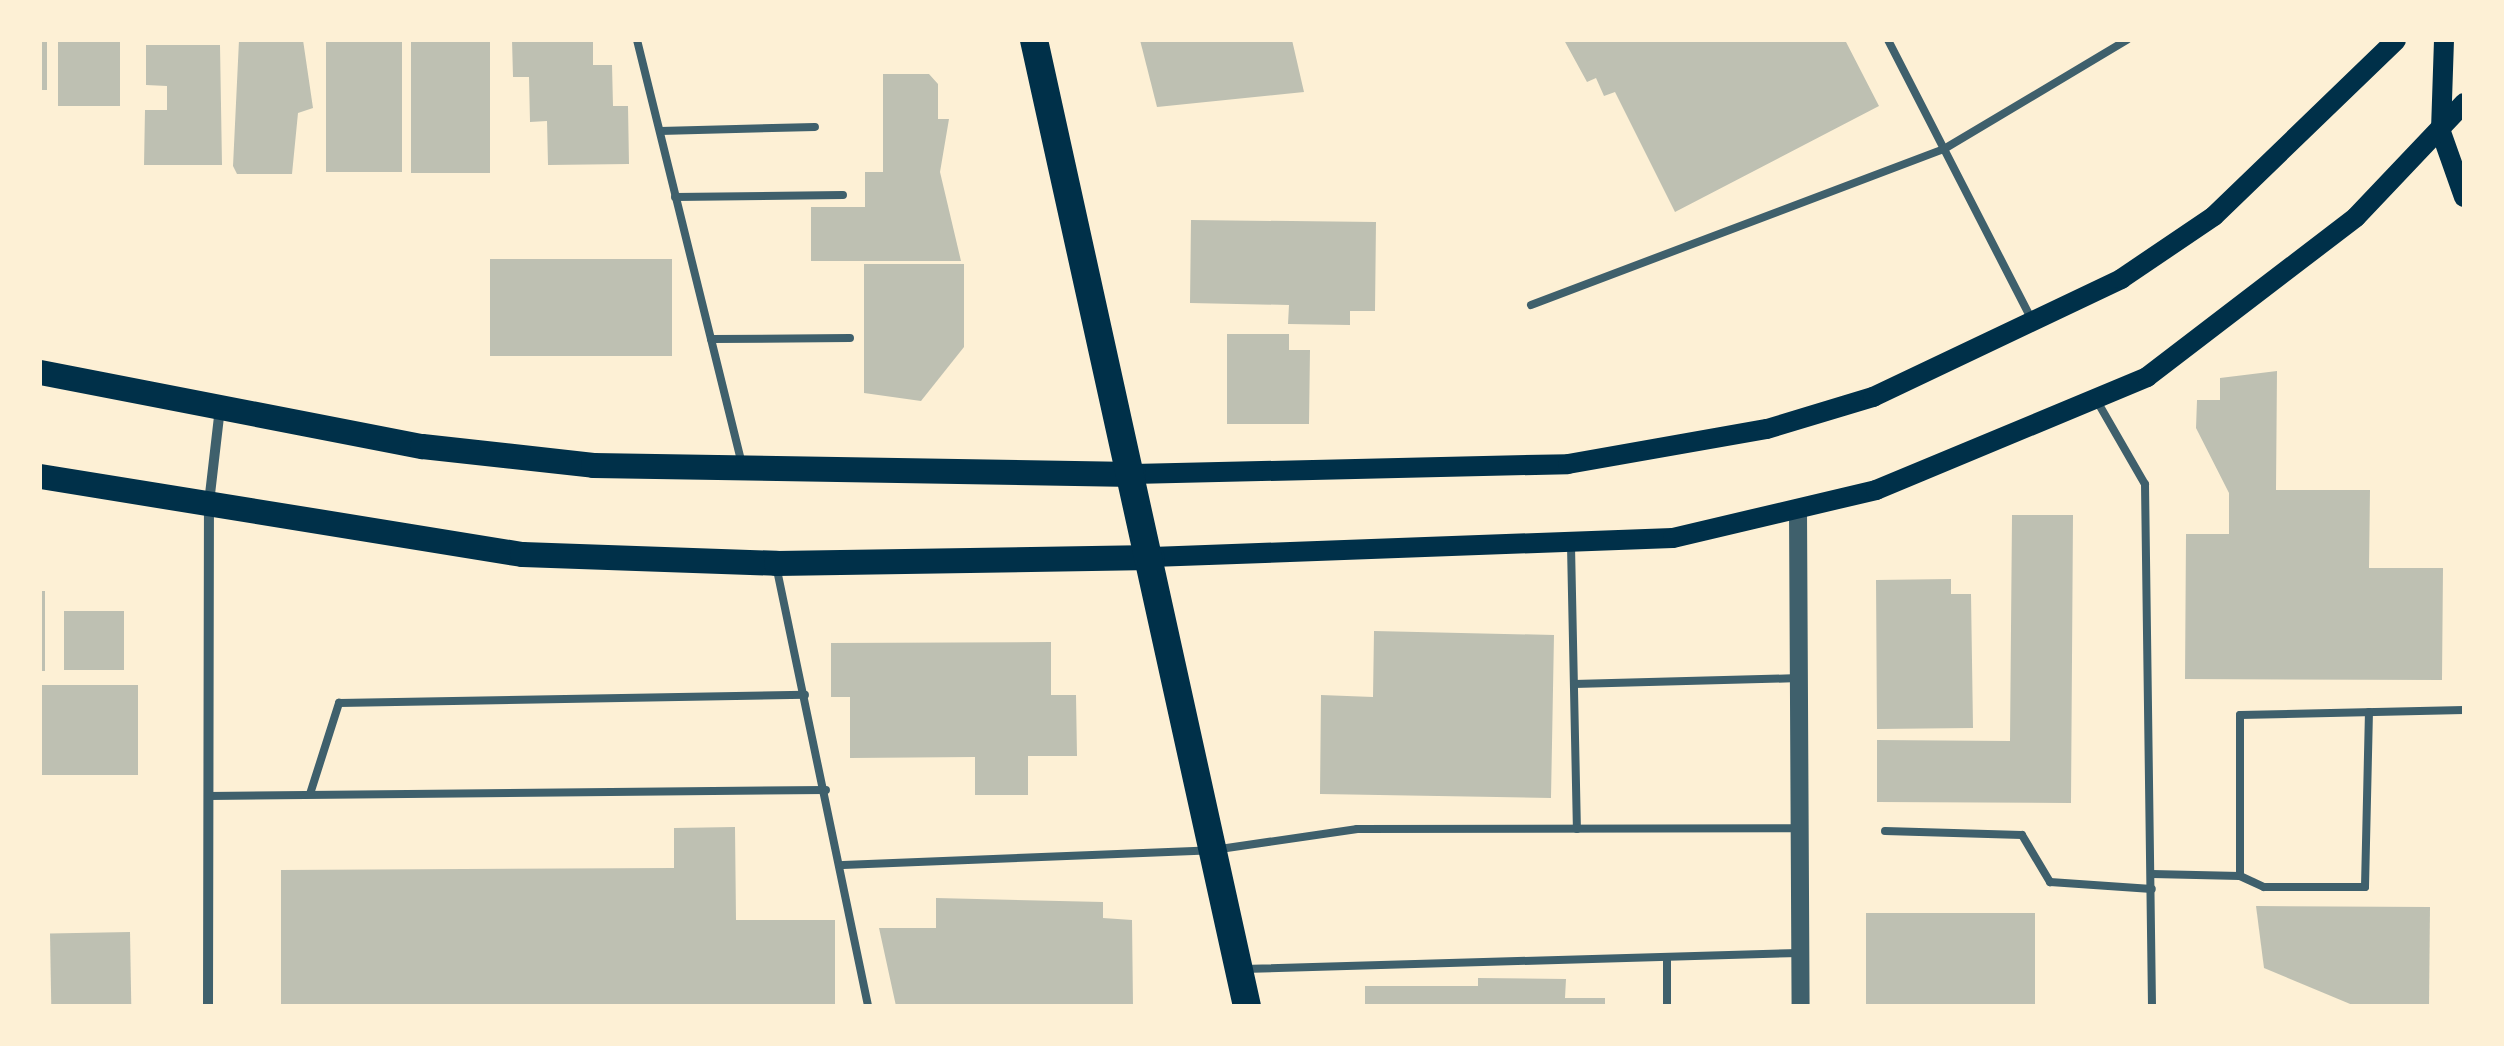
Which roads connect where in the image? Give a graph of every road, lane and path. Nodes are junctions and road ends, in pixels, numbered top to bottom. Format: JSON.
{"nodes":[{"id":1,"x":636,"y":40,"type":"edge"},
{"id":2,"x":1034,"y":40,"type":"edge"},
{"id":3,"x":1888,"y":40,"type":"edge"},
{"id":4,"x":2127,"y":40,"type":"edge"},
{"id":5,"x":2396,"y":40,"type":"edge"},
{"id":6,"x":2444,"y":40,"type":"edge"},
{"id":7,"x":2464,"y":103,"type":"edge"},
{"id":8,"x":815,"y":127,"type":"dead end"},
{"id":9,"x":660,"y":131,"type":"junction"},
{"id":10,"x":2441,"y":132,"type":"junction"},
{"id":11,"x":1944,"y":149,"type":"junction"},
{"id":12,"x":843,"y":196,"type":"dead end"},
{"id":13,"x":675,"y":198,"type":"junction"},
{"id":14,"x":2464,"y":198,"type":"edge"},
{"id":15,"x":1531,"y":305,"type":"dead end"},
{"id":16,"x":2034,"y":324,"type":"junction"},
{"id":17,"x":850,"y":338,"type":"dead end"},
{"id":18,"x":710,"y":339,"type":"junction"},
{"id":19,"x":40,"y":372,"type":"edge"},
{"id":20,"x":2097,"y":401,"type":"junction"},
{"id":21,"x":220,"y":408,"type":"junction"},
{"id":22,"x":743,"y":468,"type":"junction"},
{"id":23,"x":1133,"y":474,"type":"junction"},
{"id":24,"x":40,"y":476,"type":"edge"},
{"id":25,"x":209,"y":502,"type":"junction"},
{"id":26,"x":1798,"y":510,"type":"junction"},
{"id":27,"x":1571,"y":546,"type":"junction"},
{"id":28,"x":1152,"y":557,"type":"junction"},
{"id":29,"x":776,"y":563,"type":"junction"},
{"id":30,"x":1802,"y":678,"type":"junction"},
{"id":31,"x":1574,"y":684,"type":"junction"},
{"id":32,"x":806,"y":695,"type":"junction"},
{"id":33,"x":2464,"y":710,"type":"edge"},
{"id":34,"x":2369,"y":712,"type":"junction"},
{"id":35,"x":826,"y":790,"type":"junction"},
{"id":36,"x":310,"y":794,"type":"junction"},
{"id":37,"x":208,"y":796,"type":"junction"},
{"id":38,"x":1802,"y":828,"type":"junction"},
{"id":39,"x":1577,"y":829,"type":"junction"},
{"id":40,"x":1885,"y":830,"type":"dead end"},
{"id":41,"x":1213,"y":850,"type":"junction"},
{"id":42,"x":843,"y":865,"type":"junction"},
{"id":43,"x":2152,"y":874,"type":"junction"},
{"id":44,"x":2240,"y":876,"type":"junction"},
{"id":45,"x":2152,"y":889,"type":"junction"},
{"id":46,"x":1801,"y":952,"type":"junction"},
{"id":47,"x":1667,"y":956,"type":"junction"},
{"id":48,"x":1238,"y":969,"type":"junction"},
{"id":49,"x":208,"y":1006,"type":"edge"},
{"id":50,"x":868,"y":1006,"type":"edge"},
{"id":51,"x":1247,"y":1006,"type":"edge"},
{"id":52,"x":1667,"y":1006,"type":"edge"},
{"id":53,"x":1801,"y":1006,"type":"edge"},
{"id":54,"x":2152,"y":1006,"type":"edge"}],
"edges":[{"from":1,"to":9,"type":"lane"},
{"from":2,"to":23,"type":"highway"},
{"from":3,"to":11,"type":"lane"},
{"from":4,"to":11,"type":"lane"},
{"from":5,"to":16,"type":"main road"},
{"from":6,"to":10,"type":"main road"},
{"from":7,"to":10,"type":"main road"},
{"from":8,"to":9,"type":"lane"},
{"from":9,"to":13,"type":"lane"},
{"from":10,"to":14,"type":"main road"},
{"from":10,"to":20,"type":"main road"},
{"from":11,"to":15,"type":"lane"},
{"from":11,"to":16,"type":"lane"},
{"from":12,"to":13,"type":"lane"},
{"from":13,"to":18,"type":"lane"},
{"from":16,"to":23,"type":"main road"},
{"from":17,"to":18,"type":"lane"},
{"from":18,"to":22,"type":"lane"},
{"from":19,"to":21,"type":"main road"},
{"from":20,"to":26,"type":"main road"},
{"from":20,"to":43,"type":"lane"},
{"from":21,"to":22,"type":"main road"},
{"from":21,"to":25,"type":"street"},
{"from":22,"to":23,"type":"main road"},
{"from":23,"to":28,"type":"highway"},
{"from":24,"to":25,"type":"main road"},
{"from":25,"to":29,"type":"main road"},
{"from":25,"to":37,"type":"street"},
{"from":26,"to":27,"type":"main road"},
{"from":26,"to":30,"type":"street"},
{"from":27,"to":28,"type":"main road"},
{"from":27,"to":31,"type":"lane"},
{"from":28,"to":29,"type":"main road"},
{"from":28,"to":41,"type":"highway"},
{"from":29,"to":32,"type":"lane"},
{"from":30,"to":31,"type":"lane"},
{"from":30,"to":38,"type":"street"},
{"from":31,"to":39,"type":"lane"},
{"from":32,"to":35,"type":"lane"},
{"from":32,"to":36,"type":"lane"},
{"from":33,"to":34,"type":"lane"},
{"from":34,"to":44,"type":"lane"},
{"from":34,"to":44,"type":"lane"},
{"from":35,"to":36,"type":"lane"},
{"from":35,"to":42,"type":"lane"},
{"from":36,"to":37,"type":"lane"},
{"from":37,"to":49,"type":"street"},
{"from":38,"to":39,"type":"lane"},
{"from":38,"to":46,"type":"street"},
{"from":39,"to":41,"type":"lane"},
{"from":40,"to":45,"type":"lane"},
{"from":41,"to":42,"type":"lane"},
{"from":41,"to":48,"type":"highway"},
{"from":42,"to":50,"type":"lane"},
{"from":43,"to":44,"type":"lane"},
{"from":43,"to":45,"type":"lane"},
{"from":45,"to":54,"type":"lane"},
{"from":46,"to":47,"type":"lane"},
{"from":46,"to":53,"type":"street"},
{"from":47,"to":48,"type":"lane"},
{"from":47,"to":52,"type":"lane"},
{"from":48,"to":51,"type":"highway"}]}
